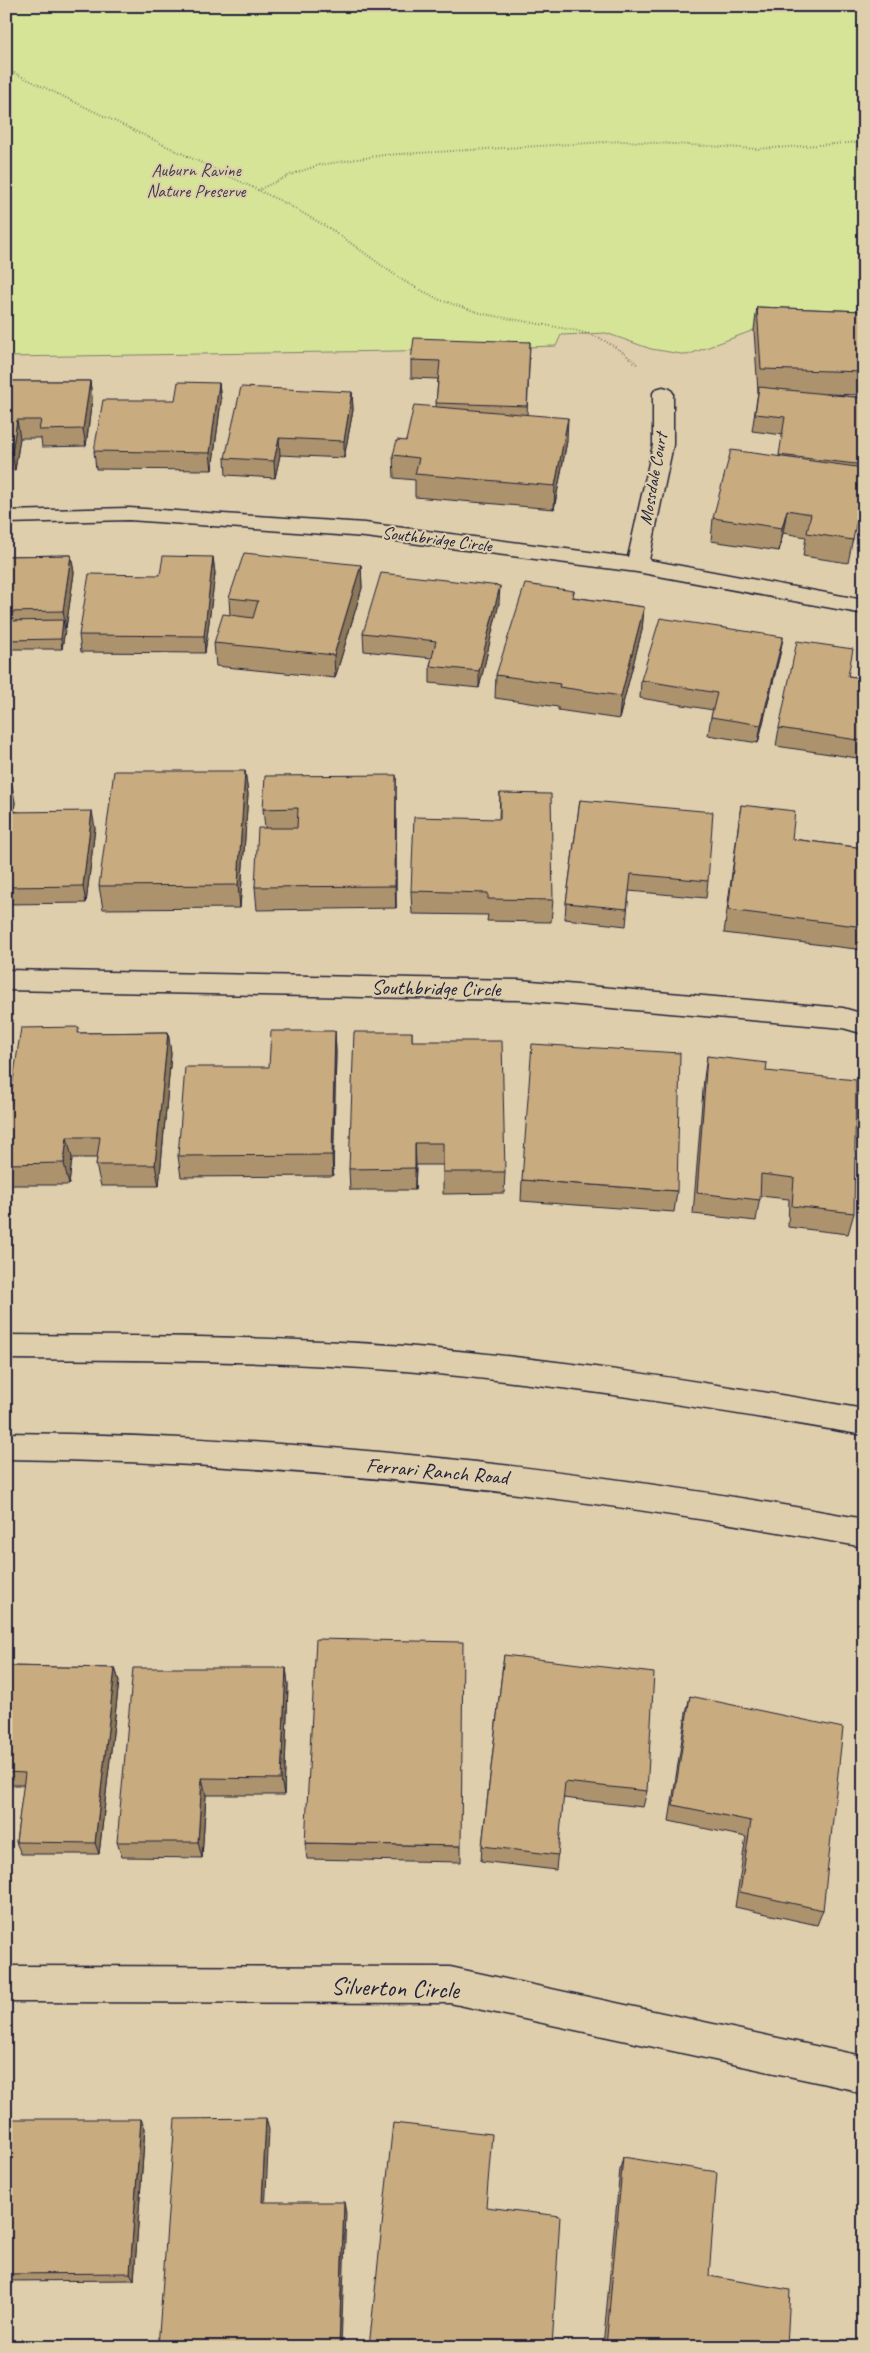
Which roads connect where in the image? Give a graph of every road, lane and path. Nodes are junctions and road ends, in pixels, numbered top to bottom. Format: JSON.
{"nodes":[{"id":1,"x":6,"y":69,"type":"edge"},
{"id":2,"x":864,"y":142,"type":"edge"},
{"id":3,"x":258,"y":190,"type":"junction"},
{"id":4,"x":663,"y":393,"type":"joint"},
{"id":5,"x":6,"y":517,"type":"edge"},
{"id":6,"x":637,"y":564,"type":"junction"},
{"id":7,"x":864,"y":607,"type":"edge"},
{"id":8,"x":6,"y":980,"type":"edge"},
{"id":9,"x":864,"y":1024,"type":"edge"},
{"id":10,"x":6,"y":1347,"type":"edge"},
{"id":11,"x":864,"y":1422,"type":"edge"},
{"id":12,"x":6,"y":1446,"type":"edge"},
{"id":13,"x":864,"y":1533,"type":"edge"},
{"id":14,"x":6,"y":1984,"type":"edge"},
{"id":15,"x":864,"y":2078,"type":"edge"}],
"edges":[{"from":1,"to":3,"type":"path"},
{"from":2,"to":3,"type":"path"},
{"from":3,"to":4,"type":"path"},
{"from":4,"to":6,"type":"street","name":"Mossdale Court"},
{"from":5,"to":6,"type":"street","name":"Southbridge Circle"},
{"from":6,"to":7,"type":"street","name":"Southbridge Circle"},
{"from":8,"to":9,"type":"street","name":"Southbridge Circle"},
{"from":10,"to":11,"type":"street"},
{"from":12,"to":13,"type":"street","name":"Ferrari Ranch Road"},
{"from":14,"to":15,"type":"street","name":"Silverton Circle"}]}
